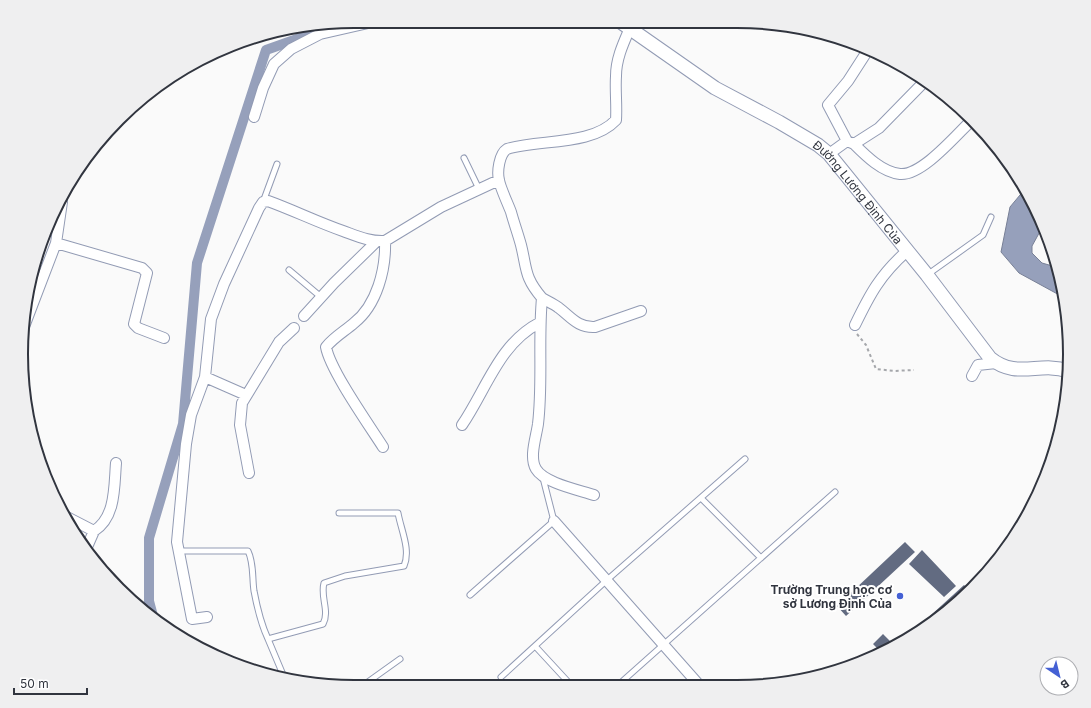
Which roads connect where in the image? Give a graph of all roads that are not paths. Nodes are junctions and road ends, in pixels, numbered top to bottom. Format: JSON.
{"nodes":[{"id":1,"x":344,"y":28,"type":"edge"},
{"id":2,"x":626,"y":28,"type":"edge"},
{"id":3,"x":629,"y":28,"type":"edge"},
{"id":4,"x":865,"y":54,"type":"edge"},
{"id":5,"x":921,"y":85,"type":"edge"},
{"id":6,"x":254,"y":117,"type":"dead end"},
{"id":7,"x":968,"y":123,"type":"edge"},
{"id":8,"x":850,"y":142,"type":"junction"},
{"id":9,"x":830,"y":154,"type":"junction"},
{"id":10,"x":464,"y":158,"type":"dead end"},
{"id":11,"x":277,"y":164,"type":"dead end"},
{"id":12,"x":499,"y":180,"type":"junction"},
{"id":13,"x":479,"y":189,"type":"junction"},
{"id":14,"x":263,"y":202,"type":"junction"},
{"id":15,"x":60,"y":214,"type":"edge"},
{"id":16,"x":991,"y":217,"type":"dead end"},
{"id":17,"x":381,"y":241,"type":"junction"},
{"id":18,"x":56,"y":243,"type":"junction"},
{"id":19,"x":907,"y":251,"type":"junction"},
{"id":20,"x":289,"y":270,"type":"dead end"},
{"id":21,"x":927,"y":275,"type":"junction"},
{"id":22,"x":321,"y":297,"type":"junction"},
{"id":23,"x":542,"y":298,"type":"junction"},
{"id":24,"x":32,"y":307,"type":"edge"},
{"id":25,"x":640,"y":311,"type":"dead end"},
{"id":26,"x":304,"y":316,"type":"dead end"},
{"id":27,"x":539,"y":323,"type":"junction"},
{"id":28,"x":854,"y":325,"type":"road end"},
{"id":29,"x":294,"y":328,"type":"dead end"},
{"id":30,"x":164,"y":338,"type":"dead end"},
{"id":31,"x":996,"y":363,"type":"junction"},
{"id":32,"x":1062,"y":370,"type":"edge"},
{"id":33,"x":972,"y":376,"type":"dead end"},
{"id":34,"x":205,"y":377,"type":"junction"},
{"id":35,"x":246,"y":395,"type":"junction"},
{"id":36,"x":462,"y":425,"type":"dead end"},
{"id":37,"x":383,"y":447,"type":"dead end"},
{"id":38,"x":744,"y":459,"type":"dead end"},
{"id":39,"x":116,"y":463,"type":"dead end"},
{"id":40,"x":249,"y":473,"type":"dead end"},
{"id":41,"x":543,"y":478,"type":"junction"},
{"id":42,"x":835,"y":492,"type":"dead end"},
{"id":43,"x":594,"y":495,"type":"dead end"},
{"id":44,"x":701,"y":498,"type":"junction"},
{"id":45,"x":338,"y":513,"type":"dead end"},
{"id":46,"x":74,"y":521,"type":"edge"},
{"id":47,"x":554,"y":521,"type":"junction"},
{"id":48,"x":94,"y":531,"type":"junction"},
{"id":49,"x":89,"y":543,"type":"edge"},
{"id":50,"x":179,"y":551,"type":"junction"},
{"id":51,"x":761,"y":558,"type":"junction"},
{"id":52,"x":607,"y":580,"type":"junction"},
{"id":53,"x":470,"y":595,"type":"dead end"},
{"id":54,"x":207,"y":617,"type":"dead end"},
{"id":55,"x":268,"y":639,"type":"junction"},
{"id":56,"x":664,"y":644,"type":"junction"},
{"id":57,"x":535,"y":646,"type":"junction"},
{"id":58,"x":400,"y":659,"type":"dead end"},
{"id":59,"x":282,"y":672,"type":"edge"},
{"id":60,"x":501,"y":677,"type":"dead end"},
{"id":61,"x":371,"y":680,"type":"edge"},
{"id":62,"x":566,"y":680,"type":"edge"},
{"id":63,"x":624,"y":680,"type":"edge"},
{"id":64,"x":695,"y":680,"type":"edge"}],
"edges":[{"from":1,"to":6,"type":"street"},
{"from":2,"to":12,"type":"street"},
{"from":3,"to":9,"type":"street","name":"Đường Lương Định Của"},
{"from":4,"to":8,"type":"street"},
{"from":5,"to":8,"type":"street"},
{"from":7,"to":8,"type":"street"},
{"from":8,"to":9,"type":"street"},
{"from":9,"to":19,"type":"street","name":"Đường Lương Định Của"},
{"from":10,"to":13,"type":"lane"},
{"from":11,"to":14,"type":"lane"},
{"from":12,"to":13,"type":"street"},
{"from":12,"to":23,"type":"street"},
{"from":13,"to":17,"type":"street"},
{"from":14,"to":17,"type":"street"},
{"from":14,"to":34,"type":"street"},
{"from":15,"to":18,"type":"street"},
{"from":16,"to":21,"type":"lane"},
{"from":17,"to":22,"type":"street"},
{"from":17,"to":37,"type":"street"},
{"from":18,"to":24,"type":"street"},
{"from":18,"to":30,"type":"street"},
{"from":19,"to":21,"type":"street","name":"Đường Lương Định Của"},
{"from":19,"to":28,"type":"street"},
{"from":20,"to":22,"type":"lane"},
{"from":21,"to":31,"type":"street","name":"Đường Lương Định Của"},
{"from":22,"to":26,"type":"street"},
{"from":23,"to":25,"type":"street"},
{"from":23,"to":27,"type":"street"},
{"from":27,"to":36,"type":"street"},
{"from":27,"to":41,"type":"street"},
{"from":29,"to":35,"type":"street"},
{"from":31,"to":32,"type":"street","name":"Đường Lương Định Của"},
{"from":31,"to":33,"type":"street"},
{"from":34,"to":35,"type":"street"},
{"from":34,"to":50,"type":"street"},
{"from":35,"to":40,"type":"street"},
{"from":38,"to":44,"type":"lane"},
{"from":39,"to":48,"type":"street"},
{"from":41,"to":43,"type":"street"},
{"from":41,"to":47,"type":"lane"},
{"from":42,"to":51,"type":"lane"},
{"from":44,"to":51,"type":"lane"},
{"from":44,"to":52,"type":"lane"},
{"from":45,"to":55,"type":"lane"},
{"from":46,"to":48,"type":"street"},
{"from":47,"to":52,"type":"street"},
{"from":47,"to":53,"type":"lane"},
{"from":48,"to":49,"type":"street"},
{"from":50,"to":54,"type":"street"},
{"from":50,"to":55,"type":"lane"},
{"from":51,"to":56,"type":"lane"},
{"from":52,"to":56,"type":"street"},
{"from":52,"to":57,"type":"lane"},
{"from":55,"to":59,"type":"lane"},
{"from":56,"to":63,"type":"lane"},
{"from":56,"to":64,"type":"street"},
{"from":57,"to":60,"type":"lane"},
{"from":57,"to":62,"type":"lane"},
{"from":58,"to":61,"type":"lane"}]}
